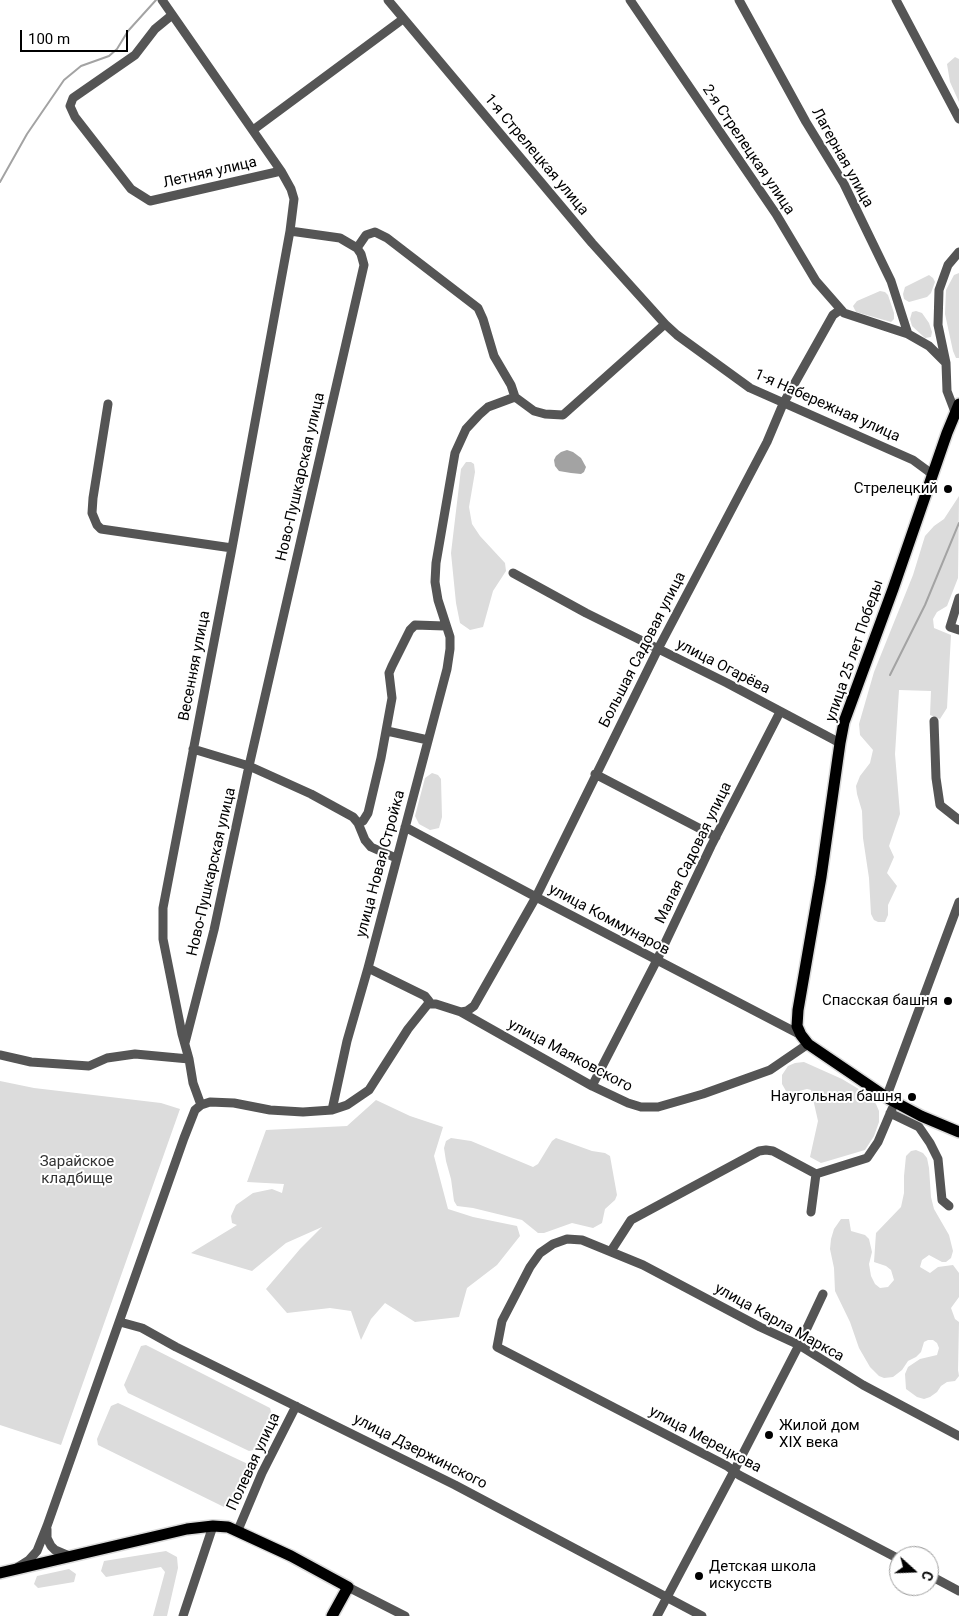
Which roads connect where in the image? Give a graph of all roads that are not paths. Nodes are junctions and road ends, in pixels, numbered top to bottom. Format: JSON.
{"nodes":[{"id":1,"x":163,"y":0,"type":"edge"},
{"id":2,"x":388,"y":0,"type":"edge"},
{"id":3,"x":630,"y":0,"type":"edge"},
{"id":4,"x":739,"y":0,"type":"edge"},
{"id":5,"x":896,"y":0,"type":"edge"},
{"id":6,"x":172,"y":15,"type":"junction"},
{"id":7,"x":404,"y":19,"type":"junction"},
{"id":8,"x":959,"y":119,"type":"edge"},
{"id":9,"x":253,"y":130,"type":"junction"},
{"id":10,"x":281,"y":171,"type":"junction"},
{"id":11,"x":290,"y":231,"type":"junction"},
{"id":12,"x":357,"y":248,"type":"junction"},
{"id":13,"x":959,"y":252,"type":"edge"},
{"id":14,"x":842,"y":311,"type":"junction"},
{"id":15,"x":665,"y":324,"type":"junction"},
{"id":16,"x":908,"y":334,"type":"junction"},
{"id":17,"x":946,"y":363,"type":"junction"},
{"id":18,"x":515,"y":397,"type":"junction"},
{"id":19,"x":108,"y":404,"type":"dead end"},
{"id":20,"x":783,"y":404,"type":"junction"},
{"id":21,"x":957,"y":408,"type":"edge"},
{"id":22,"x":932,"y":474,"type":"junction"},
{"id":23,"x":232,"y":548,"type":"junction"},
{"id":24,"x":513,"y":573,"type":"dead end"},
{"id":25,"x":959,"y":598,"type":"edge"},
{"id":26,"x":446,"y":626,"type":"junction"},
{"id":27,"x":955,"y":629,"type":"edge"},
{"id":28,"x":658,"y":649,"type":"junction"},
{"id":29,"x":780,"y":712,"type":"junction"},
{"id":30,"x":934,"y":722,"type":"dead end"},
{"id":31,"x":387,"y":731,"type":"junction"},
{"id":32,"x":428,"y":740,"type":"junction"},
{"id":33,"x":840,"y":743,"type":"junction"},
{"id":34,"x":193,"y":749,"type":"junction"},
{"id":35,"x":249,"y":766,"type":"junction"},
{"id":36,"x":596,"y":774,"type":"junction"},
{"id":37,"x":959,"y":820,"type":"edge"},
{"id":38,"x":358,"y":823,"type":"junction"},
{"id":39,"x":405,"y":827,"type":"junction"},
{"id":40,"x":716,"y":837,"type":"junction"},
{"id":41,"x":396,"y":858,"type":"junction"},
{"id":42,"x":536,"y":897,"type":"junction"},
{"id":43,"x":959,"y":902,"type":"edge"},
{"id":44,"x":657,"y":960,"type":"junction"},
{"id":45,"x":368,"y":968,"type":"junction"},
{"id":46,"x":428,"y":1004,"type":"junction"},
{"id":47,"x":461,"y":1012,"type":"junction"},
{"id":48,"x":800,"y":1035,"type":"junction"},
{"id":49,"x":185,"y":1044,"type":"junction"},
{"id":50,"x":808,"y":1044,"type":"junction"},
{"id":51,"x":0,"y":1055,"type":"edge"},
{"id":52,"x":189,"y":1058,"type":"junction"},
{"id":53,"x":592,"y":1086,"type":"junction"},
{"id":54,"x":892,"y":1100,"type":"junction"},
{"id":55,"x":201,"y":1105,"type":"junction"},
{"id":56,"x":332,"y":1110,"type":"junction"},
{"id":57,"x":890,"y":1113,"type":"junction"},
{"id":58,"x":959,"y":1132,"type":"edge"},
{"id":59,"x":816,"y":1174,"type":"junction"},
{"id":60,"x":949,"y":1206,"type":"dead end"},
{"id":61,"x":811,"y":1212,"type":"dead end"},
{"id":62,"x":611,"y":1251,"type":"junction"},
{"id":63,"x":823,"y":1294,"type":"dead end"},
{"id":64,"x":120,"y":1322,"type":"junction"},
{"id":65,"x":799,"y":1345,"type":"junction"},
{"id":66,"x":498,"y":1347,"type":"joint"},
{"id":67,"x":296,"y":1406,"type":"junction"},
{"id":68,"x":959,"y":1436,"type":"edge"},
{"id":69,"x":734,"y":1471,"type":"junction"},
{"id":70,"x":47,"y":1526,"type":"junction"},
{"id":71,"x":213,"y":1526,"type":"junction"},
{"id":72,"x":238,"y":1530,"type":"junction"},
{"id":73,"x":889,"y":1554,"type":"edge"},
{"id":74,"x":69,"y":1556,"type":"junction"},
{"id":75,"x":18,"y":1568,"type":"junction"},
{"id":76,"x":0,"y":1573,"type":"edge"},
{"id":77,"x":939,"y":1580,"type":"edge"},
{"id":78,"x":348,"y":1587,"type":"junction"},
{"id":79,"x":959,"y":1591,"type":"edge"},
{"id":80,"x":667,"y":1597,"type":"junction"},
{"id":81,"x":183,"y":1616,"type":"edge"},
{"id":82,"x":332,"y":1616,"type":"edge"},
{"id":83,"x":405,"y":1616,"type":"edge"},
{"id":84,"x":657,"y":1616,"type":"edge"},
{"id":85,"x":702,"y":1616,"type":"edge"}],
"edges":[{"from":1,"to":6,"type":"street"},
{"from":2,"to":7,"type":"street","name":"1-я Стрелецкая улица"},
{"from":3,"to":14,"type":"street","name":"2-я Стрелецкая улица"},
{"from":4,"to":16,"type":"street","name":"Лагерная улица"},
{"from":5,"to":8,"type":"street"},
{"from":6,"to":9,"type":"street"},
{"from":6,"to":10,"type":"street","name":"Летняя улица"},
{"from":7,"to":9,"type":"street"},
{"from":7,"to":15,"type":"street","name":"1-я Стрелецкая улица"},
{"from":9,"to":10,"type":"street"},
{"from":10,"to":11,"type":"street"},
{"from":11,"to":12,"type":"street"},
{"from":11,"to":23,"type":"street","name":"Весенняя улица"},
{"from":12,"to":18,"type":"street"},
{"from":12,"to":35,"type":"street","name":"Ново-Пушкарская улица"},
{"from":13,"to":17,"type":"street"},
{"from":14,"to":16,"type":"street"},
{"from":14,"to":20,"type":"street","name":"Большая Садовая улица"},
{"from":15,"to":18,"type":"street"},
{"from":15,"to":20,"type":"street","name":"1-я Набережная улица"},
{"from":16,"to":17,"type":"street"},
{"from":17,"to":21,"type":"street"},
{"from":18,"to":26,"type":"street","name":"улица Новая Стройка"},
{"from":19,"to":23,"type":"street"},
{"from":20,"to":22,"type":"street","name":"1-я Набережная улица"},
{"from":20,"to":28,"type":"street","name":"Большая Садовая улица"},
{"from":21,"to":22,"type":"main road","name":"улица 25 лет Победы"},
{"from":22,"to":33,"type":"main road","name":"улица 25 лет Победы"},
{"from":23,"to":34,"type":"street","name":"Весенняя улица"},
{"from":24,"to":28,"type":"street","name":"улица Огарёва"},
{"from":25,"to":27,"type":"street"},
{"from":26,"to":31,"type":"street"},
{"from":26,"to":32,"type":"street","name":"улица Новая Стройка"},
{"from":28,"to":29,"type":"street","name":"улица Огарёва"},
{"from":28,"to":36,"type":"street","name":"Большая Садовая улица"},
{"from":29,"to":33,"type":"street","name":"улица Огарёва"},
{"from":29,"to":40,"type":"street","name":"Малая Садовая улица"},
{"from":30,"to":37,"type":"street"},
{"from":31,"to":32,"type":"street"},
{"from":31,"to":38,"type":"street"},
{"from":32,"to":39,"type":"street","name":"улица Новая Стройка"},
{"from":33,"to":48,"type":"main road","name":"улица 25 лет Победы"},
{"from":34,"to":35,"type":"street"},
{"from":34,"to":49,"type":"street","name":"Весенняя улица"},
{"from":35,"to":38,"type":"street"},
{"from":35,"to":49,"type":"street","name":"Ново-Пушкарская улица"},
{"from":36,"to":40,"type":"street"},
{"from":36,"to":42,"type":"street","name":"Большая Садовая улица"},
{"from":38,"to":41,"type":"street"},
{"from":39,"to":41,"type":"street","name":"улица Новая Стройка"},
{"from":39,"to":42,"type":"street","name":"улица Коммунаров"},
{"from":40,"to":44,"type":"street","name":"Малая Садовая улица"},
{"from":41,"to":45,"type":"street","name":"улица Новая Стройка"},
{"from":42,"to":44,"type":"street","name":"улица Коммунаров"},
{"from":42,"to":47,"type":"street","name":"Большая Садовая улица"},
{"from":43,"to":54,"type":"street"},
{"from":44,"to":48,"type":"street","name":"улица Коммунаров"},
{"from":44,"to":53,"type":"street","name":"Малая Садовая улица"},
{"from":45,"to":46,"type":"street"},
{"from":45,"to":56,"type":"street","name":"улица Новая Стройка"},
{"from":46,"to":47,"type":"street","name":"улица Маяковского"},
{"from":46,"to":56,"type":"street"},
{"from":47,"to":53,"type":"street","name":"улица Маяковского"},
{"from":48,"to":50,"type":"main road"},
{"from":49,"to":52,"type":"street","name":"Весенняя улица"},
{"from":50,"to":53,"type":"street","name":"улица Маяковского"},
{"from":50,"to":54,"type":"main road"},
{"from":51,"to":52,"type":"street"},
{"from":52,"to":55,"type":"street","name":"Весенняя улица"},
{"from":54,"to":57,"type":"street"},
{"from":54,"to":58,"type":"main road"},
{"from":55,"to":56,"type":"street"},
{"from":55,"to":64,"type":"street"},
{"from":57,"to":59,"type":"street"},
{"from":57,"to":60,"type":"street"},
{"from":59,"to":61,"type":"street"},
{"from":59,"to":62,"type":"street"},
{"from":62,"to":65,"type":"street","name":"улица Карла Маркса"},
{"from":62,"to":66,"type":"street","name":"улица Карла Маркса"},
{"from":63,"to":65,"type":"street"},
{"from":64,"to":67,"type":"street","name":"улица Дзержинского"},
{"from":64,"to":70,"type":"street"},
{"from":65,"to":68,"type":"street","name":"улица Карла Маркса"},
{"from":65,"to":69,"type":"street"},
{"from":66,"to":69,"type":"street","name":"улица Мерецкова"},
{"from":67,"to":72,"type":"street","name":"Полевая улица"},
{"from":67,"to":80,"type":"street","name":"улица Дзержинского"},
{"from":69,"to":73,"type":"street","name":"улица Мерецкова"},
{"from":69,"to":80,"type":"street"},
{"from":70,"to":74,"type":"street"},
{"from":70,"to":75,"type":"street"},
{"from":71,"to":72,"type":"main road"},
{"from":71,"to":74,"type":"main road"},
{"from":71,"to":81,"type":"street","name":"Полевая улица"},
{"from":72,"to":78,"type":"main road"},
{"from":74,"to":75,"type":"main road"},
{"from":75,"to":76,"type":"main road"},
{"from":77,"to":79,"type":"street"},
{"from":78,"to":82,"type":"main road"},
{"from":78,"to":83,"type":"street"},
{"from":80,"to":84,"type":"street"},
{"from":80,"to":85,"type":"street","name":"улица Дзержинского"}]}
